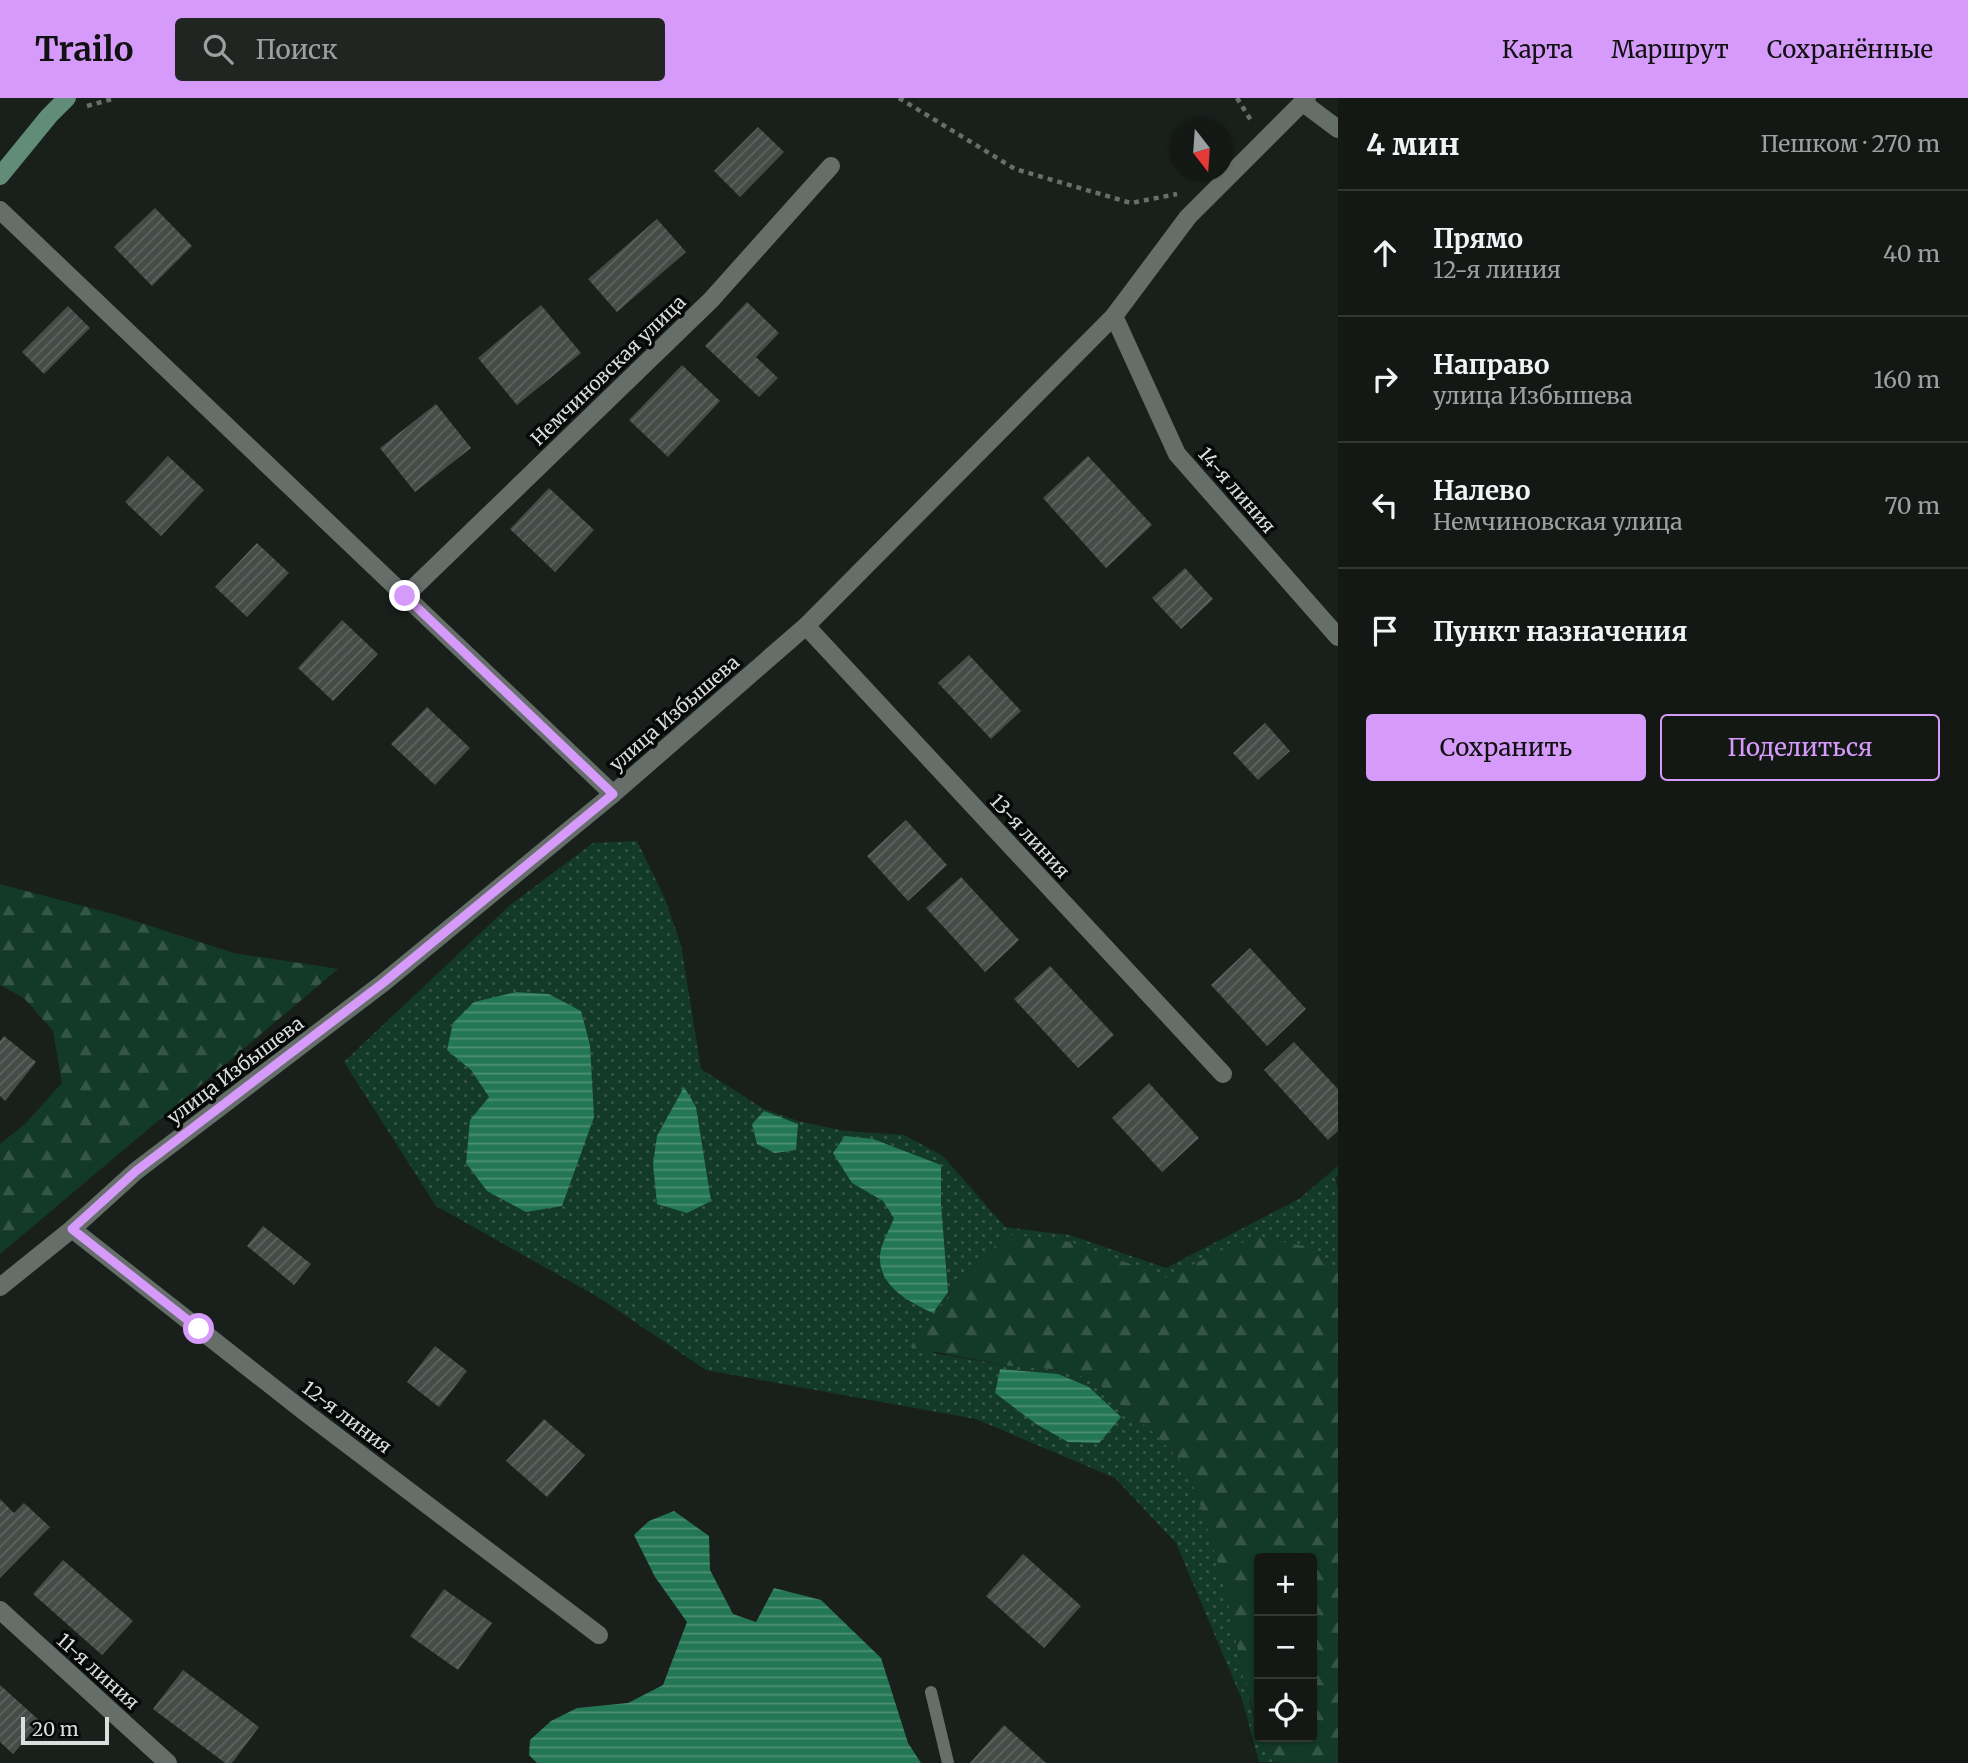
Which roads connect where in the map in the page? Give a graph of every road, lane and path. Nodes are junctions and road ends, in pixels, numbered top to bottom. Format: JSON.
{"nodes":[{"id":1,"x":67,"y":98,"type":"edge"},
{"id":2,"x":899,"y":98,"type":"edge"},
{"id":3,"x":1304,"y":100,"type":"edge"},
{"id":4,"x":1338,"y":129,"type":"edge"},
{"id":5,"x":831,"y":166,"type":"dead end"},
{"id":6,"x":0,"y":176,"type":"edge"},
{"id":7,"x":1181,"y":193,"type":"dead end"},
{"id":8,"x":0,"y":210,"type":"edge"},
{"id":9,"x":1114,"y":316,"type":"junction"},
{"id":10,"x":405,"y":596,"type":"junction"},
{"id":11,"x":806,"y":626,"type":"junction"},
{"id":12,"x":1338,"y":637,"type":"edge"},
{"id":13,"x":613,"y":794,"type":"junction"},
{"id":14,"x":1223,"y":1074,"type":"dead end"},
{"id":15,"x":72,"y":1229,"type":"junction"},
{"id":16,"x":0,"y":1287,"type":"edge"},
{"id":17,"x":0,"y":1610,"type":"edge"},
{"id":18,"x":599,"y":1635,"type":"dead end"},
{"id":19,"x":931,"y":1692,"type":"dead end"},
{"id":20,"x":168,"y":1763,"type":"edge"},
{"id":21,"x":948,"y":1763,"type":"edge"}],
"edges":[{"from":1,"to":6,"type":"main road"},
{"from":2,"to":7,"type":"path"},
{"from":3,"to":4,"type":"street"},
{"from":3,"to":9,"type":"street","name":"улица Избышева"},
{"from":5,"to":10,"type":"street","name":"Немчиновская улица"},
{"from":8,"to":10,"type":"street"},
{"from":9,"to":11,"type":"street","name":"улица Избышева"},
{"from":9,"to":12,"type":"street","name":"14-я линия"},
{"from":10,"to":13,"type":"street"},
{"from":11,"to":13,"type":"street","name":"улица Избышева"},
{"from":11,"to":14,"type":"street","name":"13-я линия"},
{"from":13,"to":15,"type":"street","name":"улица Избышева"},
{"from":15,"to":16,"type":"street","name":"улица Избышева"},
{"from":15,"to":18,"type":"street","name":"12-я линия"},
{"from":17,"to":20,"type":"street","name":"11-я линия"},
{"from":19,"to":21,"type":"lane"}]}
